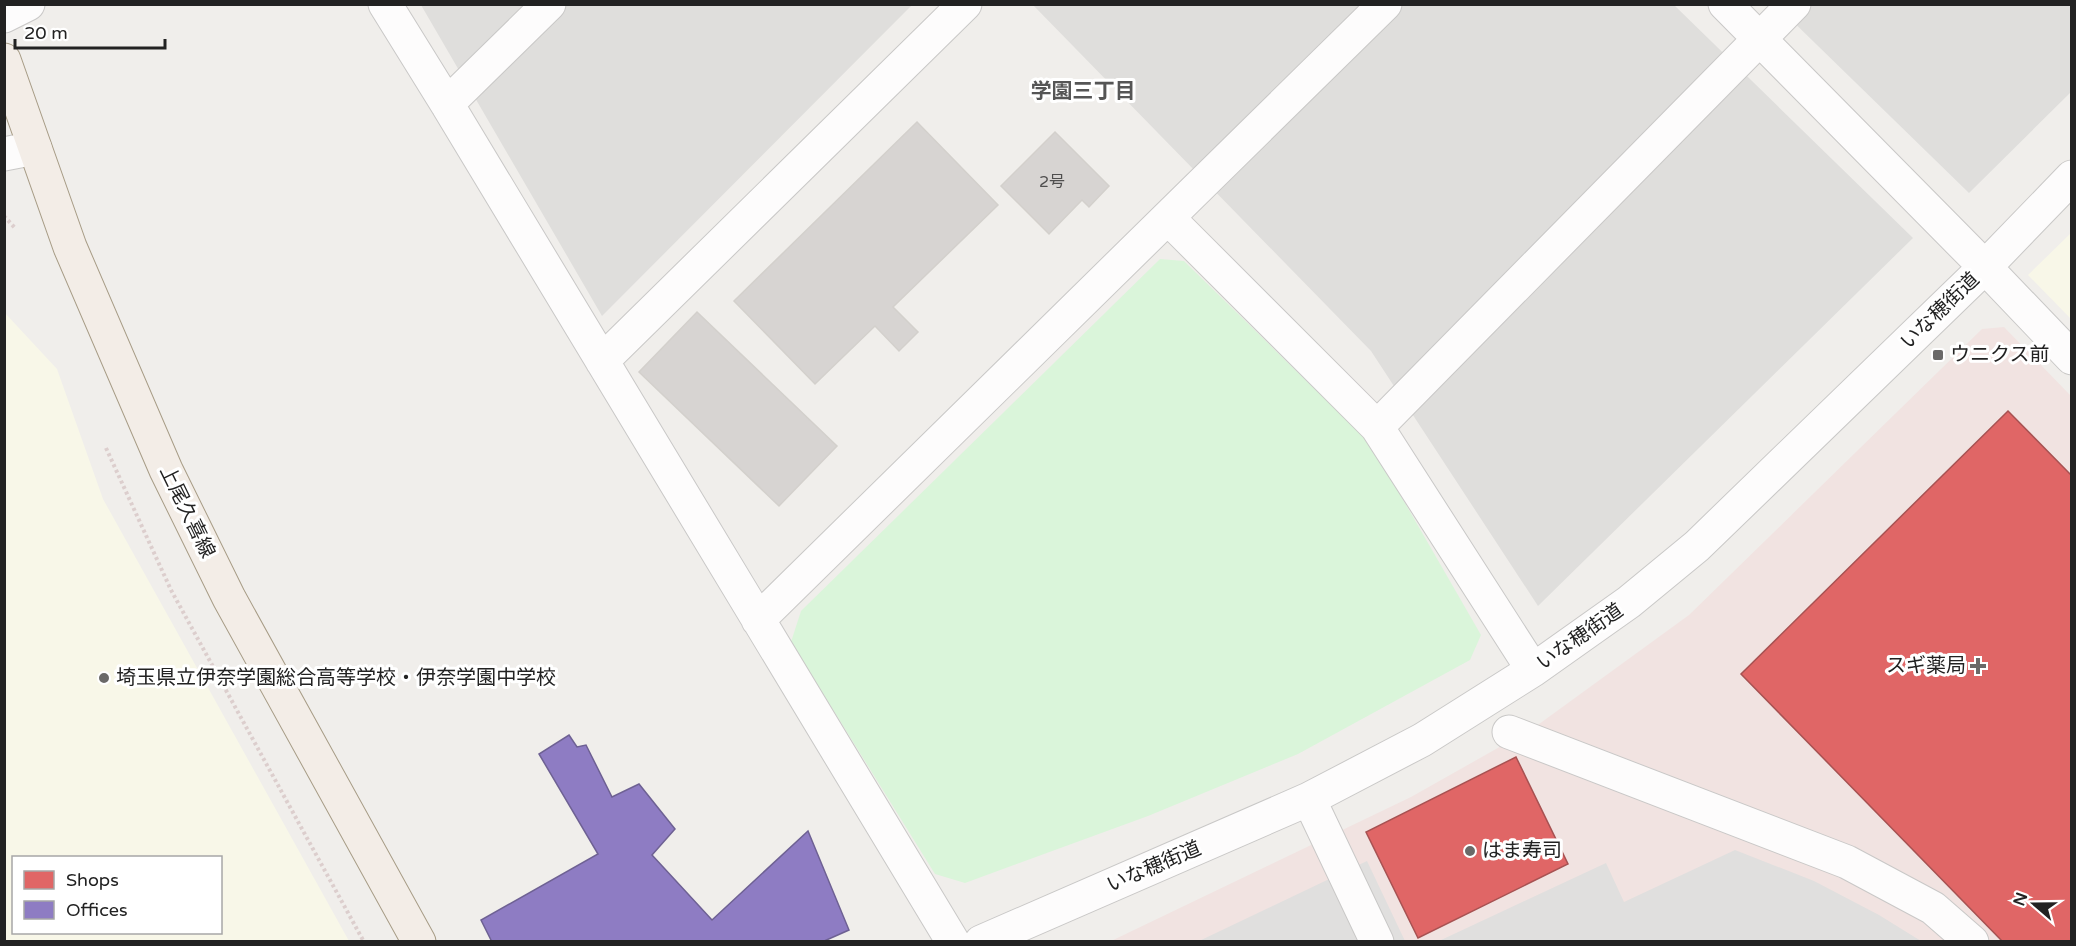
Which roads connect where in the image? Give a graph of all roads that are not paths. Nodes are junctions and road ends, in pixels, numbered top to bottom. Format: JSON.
{"nodes":[{"id":1,"x":28,"y":4,"type":"edge"},
{"id":2,"x":384,"y":4,"type":"edge"},
{"id":3,"x":549,"y":4,"type":"edge"},
{"id":4,"x":965,"y":4,"type":"edge"},
{"id":5,"x":1385,"y":4,"type":"edge"},
{"id":6,"x":1725,"y":4,"type":"edge"},
{"id":7,"x":1794,"y":4,"type":"edge"},
{"id":8,"x":4,"y":16,"type":"edge"},
{"id":9,"x":1759,"y":39,"type":"junction"},
{"id":10,"x":4,"y":60,"type":"edge"},
{"id":11,"x":447,"y":104,"type":"junction"},
{"id":12,"x":20,"y":151,"type":"edge"},
{"id":13,"x":2072,"y":177,"type":"edge"},
{"id":14,"x":1168,"y":218,"type":"junction"},
{"id":15,"x":1985,"y":267,"type":"junction"},
{"id":16,"x":2072,"y":358,"type":"edge"},
{"id":17,"x":602,"y":361,"type":"junction"},
{"id":18,"x":1377,"y":427,"type":"junction"},
{"id":19,"x":758,"y":620,"type":"junction"},
{"id":20,"x":1533,"y":670,"type":"junction"},
{"id":21,"x":1509,"y":732,"type":"dead end"},
{"id":22,"x":1309,"y":799,"type":"junction"},
{"id":23,"x":419,"y":942,"type":"edge"},
{"id":24,"x":953,"y":942,"type":"edge"},
{"id":25,"x":981,"y":942,"type":"edge"},
{"id":26,"x":1377,"y":942,"type":"edge"},
{"id":27,"x":1972,"y":942,"type":"edge"}],
"edges":[{"from":1,"to":8,"type":"street"},
{"from":2,"to":11,"type":"street"},
{"from":3,"to":11,"type":"street"},
{"from":4,"to":17,"type":"street"},
{"from":5,"to":14,"type":"street"},
{"from":6,"to":9,"type":"street"},
{"from":7,"to":9,"type":"street"},
{"from":9,"to":15,"type":"street"},
{"from":9,"to":18,"type":"street"},
{"from":10,"to":12,"type":"main road","name":"上尾久喜線"},
{"from":11,"to":17,"type":"street"},
{"from":12,"to":23,"type":"main road","name":"上尾久喜線"},
{"from":13,"to":15,"type":"street","name":"いな穂街道"},
{"from":14,"to":18,"type":"street"},
{"from":14,"to":19,"type":"street"},
{"from":15,"to":16,"type":"street"},
{"from":15,"to":20,"type":"street","name":"いな穂街道"},
{"from":17,"to":19,"type":"street"},
{"from":18,"to":20,"type":"street"},
{"from":19,"to":24,"type":"street"},
{"from":20,"to":22,"type":"street","name":"いな穂街道"},
{"from":21,"to":27,"type":"street"},
{"from":22,"to":25,"type":"street","name":"いな穂街道"},
{"from":22,"to":26,"type":"street"}]}
